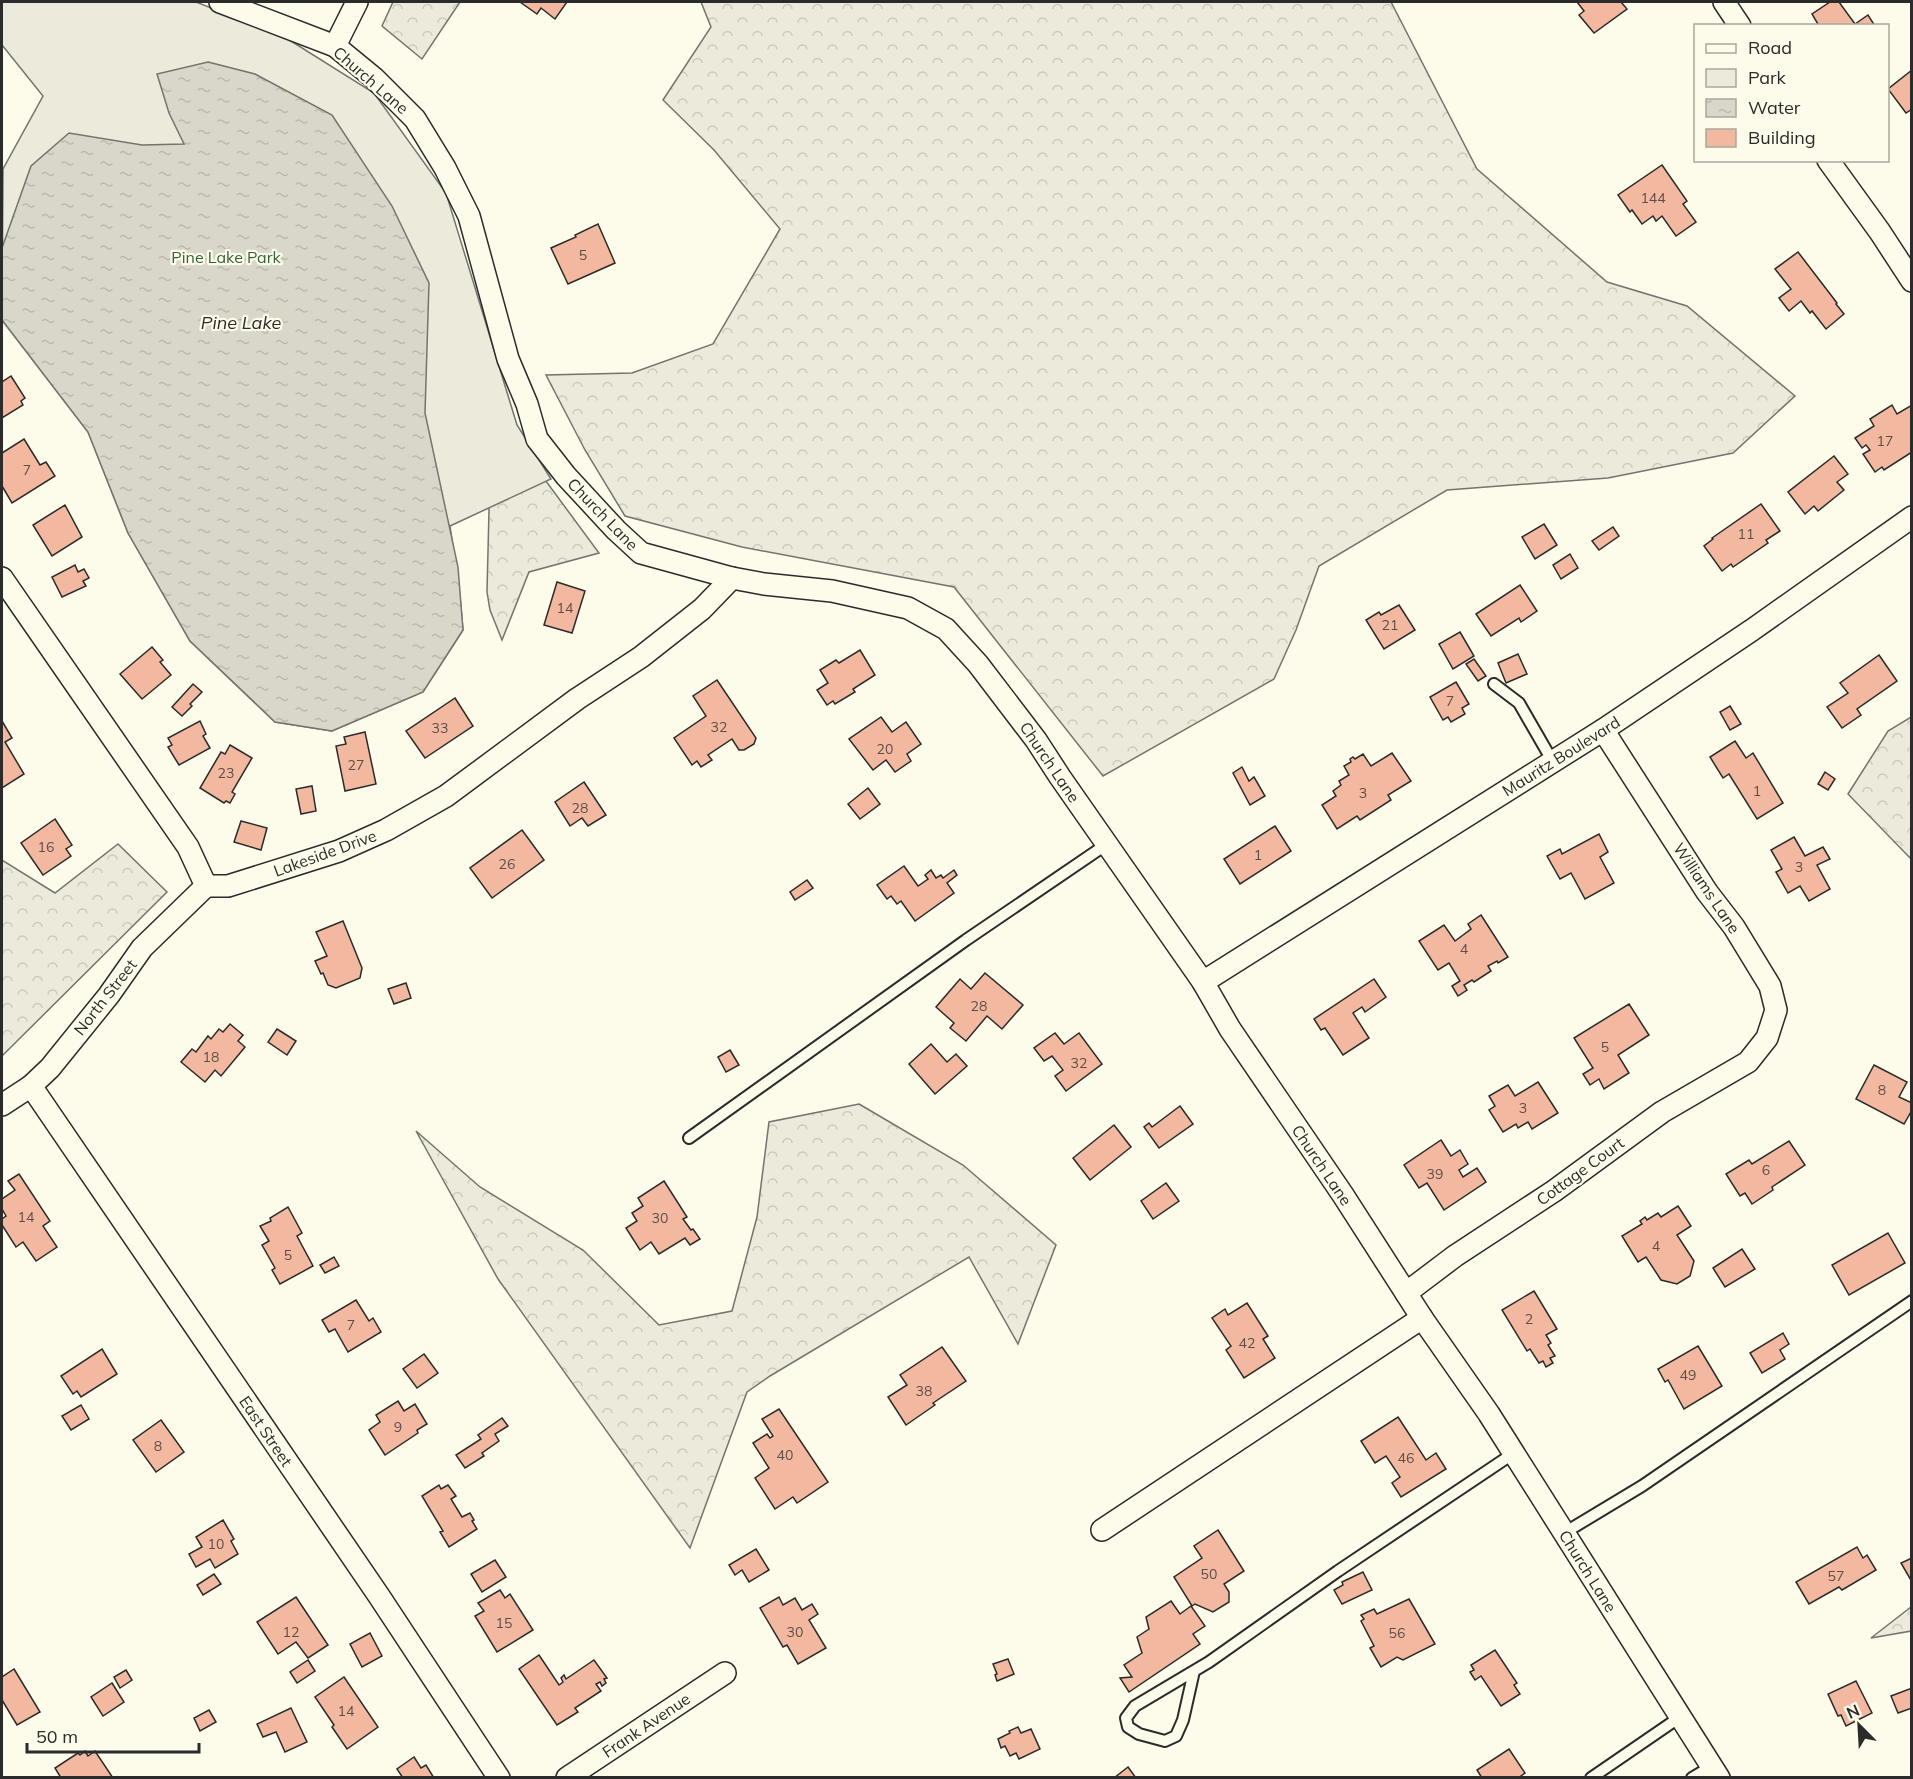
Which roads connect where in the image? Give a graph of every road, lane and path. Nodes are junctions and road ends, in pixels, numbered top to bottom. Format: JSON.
{"nodes":[{"id":1,"x":220,"y":2,"type":"edge"},
{"id":2,"x":357,"y":2,"type":"edge"},
{"id":3,"x":1724,"y":2,"type":"edge"},
{"id":4,"x":1739,"y":24,"type":"edge"},
{"id":5,"x":335,"y":46,"type":"junction"},
{"id":6,"x":1829,"y":162,"type":"edge"},
{"id":7,"x":1911,"y":281,"type":"edge"},
{"id":8,"x":1911,"y":517,"type":"edge"},
{"id":9,"x":2,"y":578,"type":"edge"},
{"id":10,"x":732,"y":578,"type":"junction"},
{"id":11,"x":1494,"y":684,"type":"dead end"},
{"id":12,"x":1603,"y":730,"type":"junction"},
{"id":13,"x":1553,"y":762,"type":"junction"},
{"id":14,"x":1107,"y":844,"type":"junction"},
{"id":15,"x":206,"y":886,"type":"junction"},
{"id":16,"x":1203,"y":981,"type":"junction"},
{"id":17,"x":1756,"y":1052,"type":"joint"},
{"id":18,"x":31,"y":1086,"type":"junction"},
{"id":19,"x":2,"y":1105,"type":"edge"},
{"id":20,"x":689,"y":1138,"type":"dead end"},
{"id":21,"x":1406,"y":1293,"type":"junction"},
{"id":22,"x":1911,"y":1301,"type":"edge"},
{"id":23,"x":1422,"y":1318,"type":"junction"},
{"id":24,"x":1514,"y":1453,"type":"junction"},
{"id":25,"x":1102,"y":1530,"type":"dead end"},
{"id":26,"x":1564,"y":1533,"type":"junction"},
{"id":27,"x":1194,"y":1671,"type":"junction"},
{"id":28,"x":725,"y":1672,"type":"dead end"},
{"id":29,"x":1680,"y":1717,"type":"junction"},
{"id":30,"x":1715,"y":1772,"type":"edge"},
{"id":31,"x":499,"y":1778,"type":"edge"},
{"id":32,"x":567,"y":1778,"type":"edge"},
{"id":33,"x":1591,"y":1778,"type":"edge"},
{"id":34,"x":1692,"y":1778,"type":"edge"}],
"edges":[{"from":1,"to":5,"type":"street","name":"Church Lane"},
{"from":2,"to":5,"type":"street"},
{"from":3,"to":4,"type":"street"},
{"from":5,"to":10,"type":"street","name":"Church Lane"},
{"from":6,"to":7,"type":"street"},
{"from":8,"to":12,"type":"street","name":"Mauritz Boulevard"},
{"from":9,"to":15,"type":"street"},
{"from":10,"to":14,"type":"street","name":"Church Lane"},
{"from":10,"to":15,"type":"street","name":"Lakeside Drive"},
{"from":11,"to":13,"type":"lane"},
{"from":12,"to":13,"type":"street","name":"Mauritz Boulevard"},
{"from":12,"to":17,"type":"street","name":"Williams Lane"},
{"from":13,"to":16,"type":"street","name":"Mauritz Boulevard"},
{"from":14,"to":16,"type":"street","name":"Church Lane"},
{"from":14,"to":20,"type":"lane"},
{"from":15,"to":18,"type":"street","name":"North Street"},
{"from":16,"to":21,"type":"street","name":"Church Lane"},
{"from":17,"to":21,"type":"street","name":"Cottage Court"},
{"from":18,"to":19,"type":"street","name":"North Street"},
{"from":18,"to":31,"type":"street","name":"East Street"},
{"from":21,"to":23,"type":"street","name":"Church Lane"},
{"from":22,"to":26,"type":"lane"},
{"from":23,"to":24,"type":"street","name":"Church Lane"},
{"from":23,"to":25,"type":"street"},
{"from":24,"to":26,"type":"street","name":"Church Lane"},
{"from":24,"to":27,"type":"lane"},
{"from":26,"to":29,"type":"street","name":"Church Lane"},
{"from":27,"to":27,"type":"lane"},
{"from":28,"to":32,"type":"street","name":"Frank Avenue"},
{"from":29,"to":30,"type":"street","name":"Church Lane"},
{"from":29,"to":33,"type":"lane"},
{"from":30,"to":34,"type":"lane"}]}
